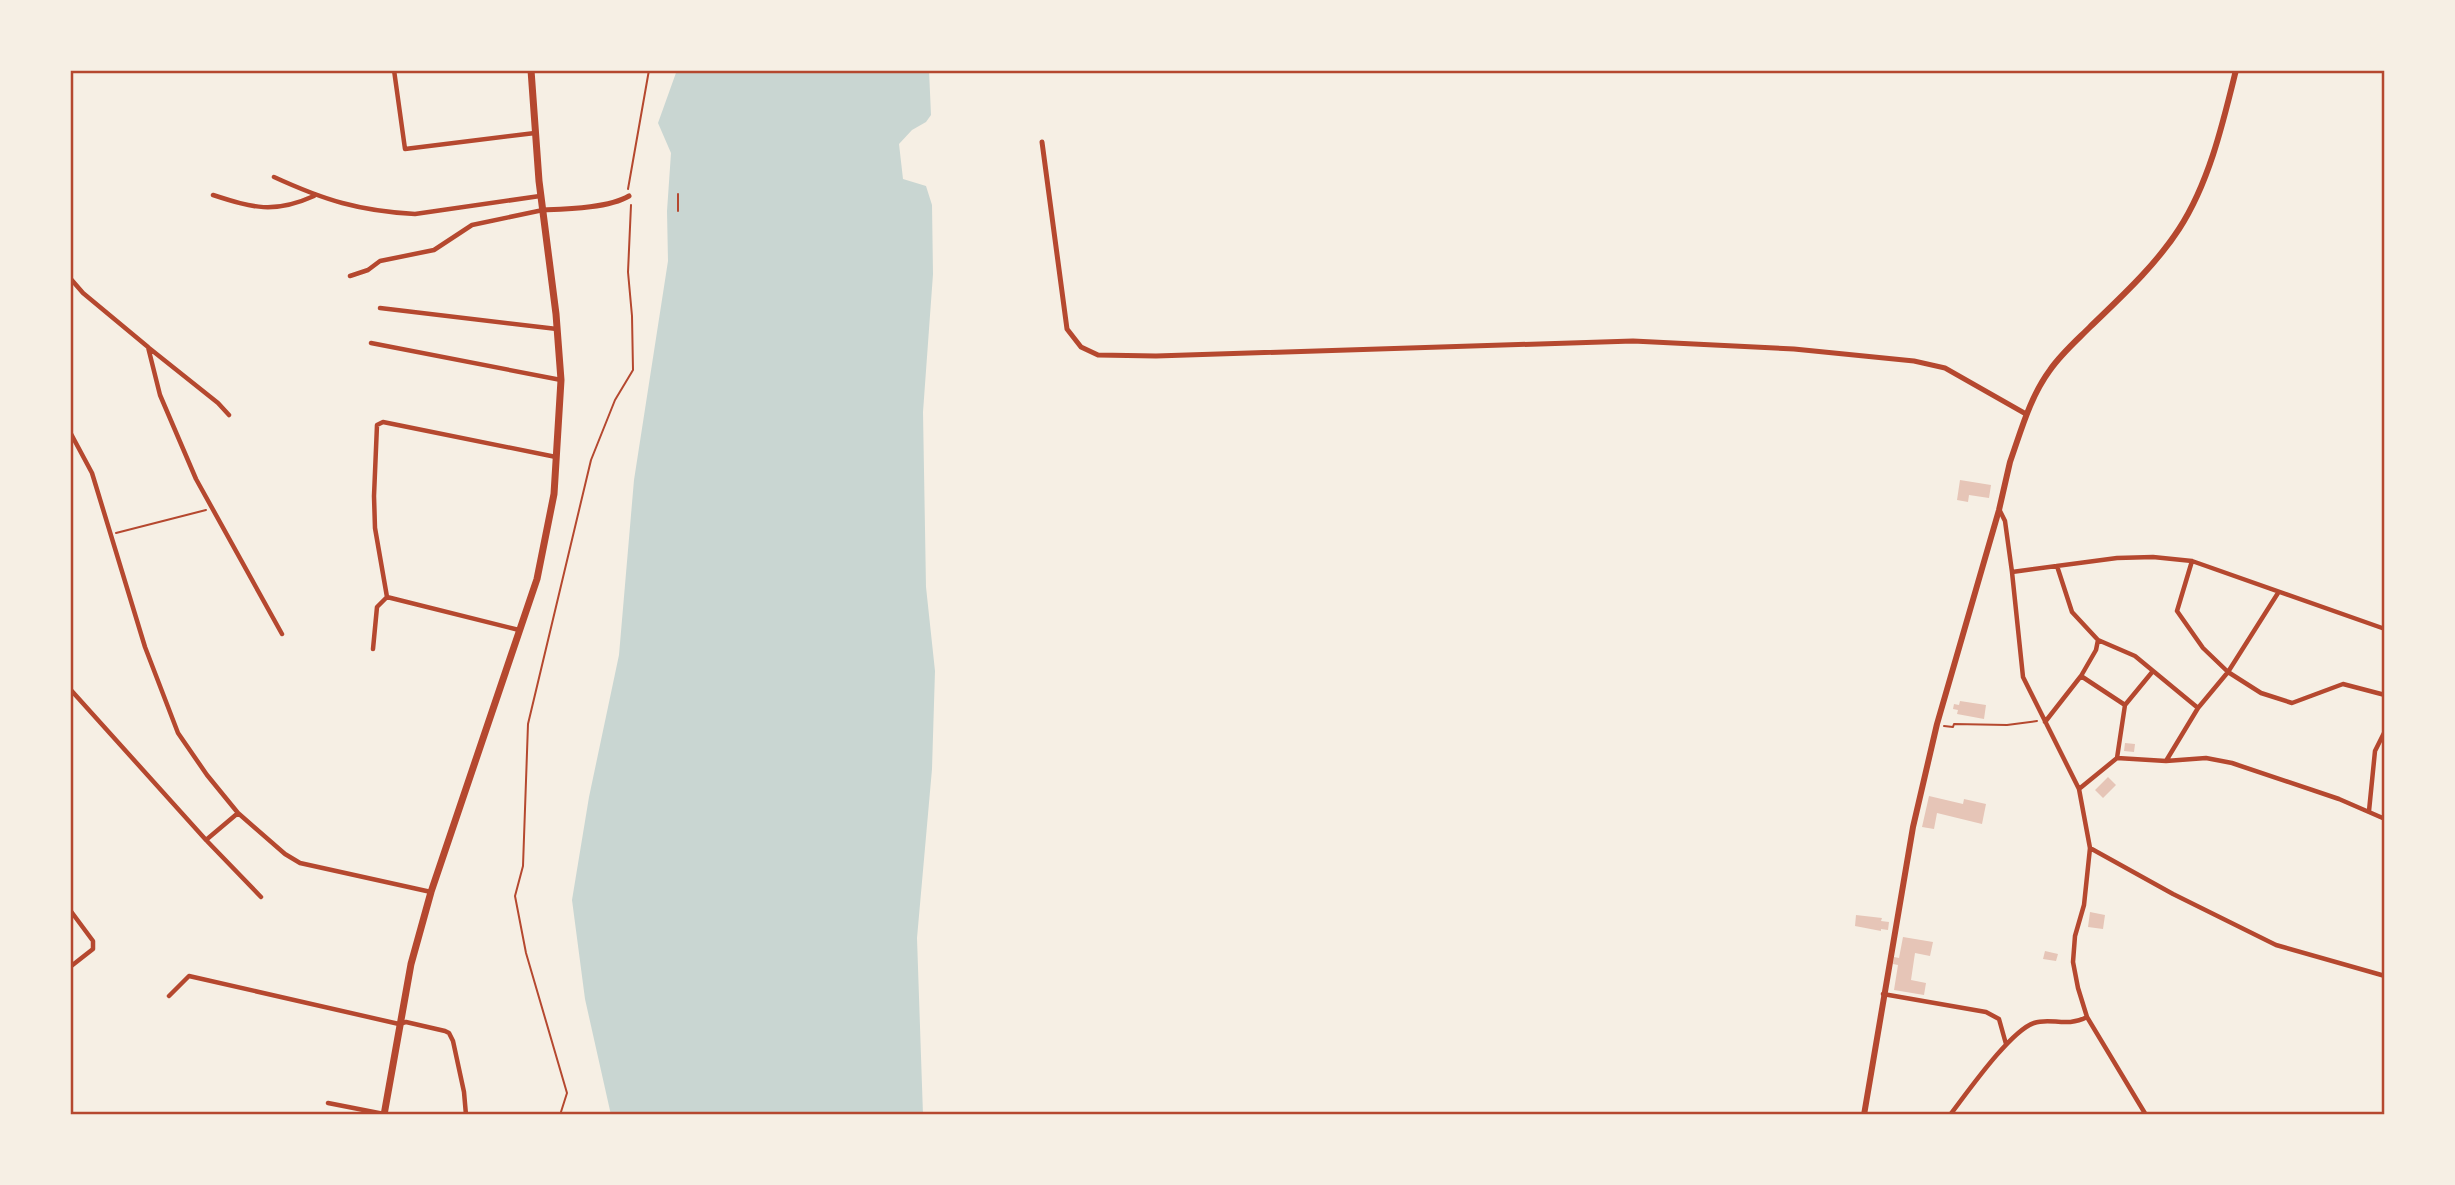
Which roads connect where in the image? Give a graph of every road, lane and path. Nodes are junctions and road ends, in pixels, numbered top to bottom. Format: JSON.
{"nodes":[{"id":1,"x":394,"y":70,"type":"edge"},
{"id":2,"x":531,"y":70,"type":"edge"},
{"id":3,"x":649,"y":70,"type":"edge"},
{"id":4,"x":2236,"y":70,"type":"edge"},
{"id":5,"x":535,"y":134,"type":"junction"},
{"id":6,"x":1042,"y":142,"type":"dead end"},
{"id":7,"x":274,"y":177,"type":"dead end"},
{"id":8,"x":678,"y":194,"type":"dead end"},
{"id":9,"x":213,"y":195,"type":"dead end"},
{"id":10,"x":315,"y":196,"type":"junction"},
{"id":11,"x":541,"y":196,"type":"junction"},
{"id":12,"x":629,"y":196,"type":"junction"},
{"id":13,"x":543,"y":210,"type":"junction"},
{"id":14,"x":678,"y":211,"type":"dead end"},
{"id":15,"x":350,"y":276,"type":"dead end"},
{"id":16,"x":70,"y":278,"type":"edge"},
{"id":17,"x":380,"y":308,"type":"dead end"},
{"id":18,"x":557,"y":329,"type":"junction"},
{"id":19,"x":371,"y":343,"type":"dead end"},
{"id":20,"x":148,"y":347,"type":"junction"},
{"id":21,"x":561,"y":380,"type":"junction"},
{"id":22,"x":2026,"y":414,"type":"junction"},
{"id":23,"x":229,"y":415,"type":"dead end"},
{"id":24,"x":70,"y":432,"type":"edge"},
{"id":25,"x":557,"y":457,"type":"junction"},
{"id":26,"x":212,"y":509,"type":"junction"},
{"id":27,"x":1999,"y":510,"type":"junction"},
{"id":28,"x":112,"y":534,"type":"junction"},
{"id":29,"x":2192,"y":561,"type":"junction"},
{"id":30,"x":2057,"y":566,"type":"junction"},
{"id":31,"x":2012,"y":572,"type":"junction"},
{"id":32,"x":2278,"y":593,"type":"junction"},
{"id":33,"x":387,"y":597,"type":"junction"},
{"id":34,"x":2385,"y":629,"type":"edge"},
{"id":35,"x":521,"y":630,"type":"junction"},
{"id":36,"x":282,"y":634,"type":"dead end"},
{"id":37,"x":2098,"y":640,"type":"junction"},
{"id":38,"x":373,"y":649,"type":"dead end"},
{"id":39,"x":2153,"y":671,"type":"junction"},
{"id":40,"x":2228,"y":672,"type":"junction"},
{"id":41,"x":2081,"y":676,"type":"junction"},
{"id":42,"x":70,"y":689,"type":"edge"},
{"id":43,"x":2385,"y":695,"type":"edge"},
{"id":44,"x":2125,"y":705,"type":"junction"},
{"id":45,"x":2198,"y":708,"type":"junction"},
{"id":46,"x":2045,"y":722,"type":"junction"},
{"id":47,"x":1937,"y":724,"type":"junction"},
{"id":48,"x":2385,"y":731,"type":"edge"},
{"id":49,"x":2117,"y":758,"type":"junction"},
{"id":50,"x":2166,"y":761,"type":"junction"},
{"id":51,"x":2079,"y":789,"type":"junction"},
{"id":52,"x":2369,"y":811,"type":"junction"},
{"id":53,"x":238,"y":813,"type":"junction"},
{"id":54,"x":2385,"y":819,"type":"edge"},
{"id":55,"x":206,"y":840,"type":"junction"},
{"id":56,"x":2090,"y":848,"type":"junction"},
{"id":57,"x":431,"y":892,"type":"junction"},
{"id":58,"x":261,"y":897,"type":"dead end"},
{"id":59,"x":70,"y":910,"type":"edge"},
{"id":60,"x":70,"y":967,"type":"edge"},
{"id":61,"x":2385,"y":976,"type":"edge"},
{"id":62,"x":1883,"y":994,"type":"junction"},
{"id":63,"x":169,"y":996,"type":"dead end"},
{"id":64,"x":2087,"y":1017,"type":"junction"},
{"id":65,"x":399,"y":1024,"type":"junction"},
{"id":66,"x":2007,"y":1045,"type":"junction"},
{"id":67,"x":328,"y":1103,"type":"dead end"},
{"id":68,"x":384,"y":1115,"type":"edge"},
{"id":69,"x":466,"y":1115,"type":"edge"},
{"id":70,"x":560,"y":1115,"type":"edge"},
{"id":71,"x":1864,"y":1115,"type":"edge"},
{"id":72,"x":1950,"y":1115,"type":"edge"},
{"id":73,"x":2146,"y":1115,"type":"edge"}],
"edges":[{"from":1,"to":5,"type":"street"},
{"from":2,"to":5,"type":"main road"},
{"from":3,"to":12,"type":"path"},
{"from":4,"to":22,"type":"main road"},
{"from":5,"to":11,"type":"main road"},
{"from":6,"to":22,"type":"street"},
{"from":7,"to":10,"type":"street"},
{"from":8,"to":14,"type":"path"},
{"from":9,"to":10,"type":"street"},
{"from":10,"to":11,"type":"street"},
{"from":11,"to":13,"type":"main road"},
{"from":12,"to":13,"type":"street"},
{"from":12,"to":70,"type":"path"},
{"from":13,"to":15,"type":"street"},
{"from":13,"to":18,"type":"main road"},
{"from":16,"to":20,"type":"street"},
{"from":17,"to":18,"type":"street"},
{"from":18,"to":21,"type":"main road"},
{"from":19,"to":21,"type":"street"},
{"from":20,"to":23,"type":"street"},
{"from":20,"to":26,"type":"street"},
{"from":21,"to":25,"type":"main road"},
{"from":22,"to":27,"type":"main road"},
{"from":24,"to":28,"type":"street"},
{"from":25,"to":33,"type":"street"},
{"from":25,"to":35,"type":"main road"},
{"from":26,"to":28,"type":"path"},
{"from":26,"to":36,"type":"street"},
{"from":27,"to":31,"type":"street"},
{"from":27,"to":47,"type":"main road"},
{"from":28,"to":53,"type":"street"},
{"from":29,"to":30,"type":"street"},
{"from":29,"to":32,"type":"street"},
{"from":29,"to":40,"type":"street"},
{"from":30,"to":31,"type":"street"},
{"from":30,"to":37,"type":"street"},
{"from":31,"to":46,"type":"street"},
{"from":32,"to":34,"type":"street"},
{"from":32,"to":40,"type":"street"},
{"from":33,"to":35,"type":"street"},
{"from":33,"to":38,"type":"street"},
{"from":35,"to":57,"type":"main road"},
{"from":37,"to":39,"type":"street"},
{"from":37,"to":41,"type":"street"},
{"from":39,"to":44,"type":"street"},
{"from":39,"to":45,"type":"street"},
{"from":40,"to":43,"type":"street"},
{"from":40,"to":45,"type":"street"},
{"from":41,"to":44,"type":"street"},
{"from":41,"to":46,"type":"street"},
{"from":42,"to":55,"type":"street"},
{"from":44,"to":49,"type":"street"},
{"from":45,"to":50,"type":"street"},
{"from":46,"to":47,"type":"path"},
{"from":46,"to":51,"type":"street"},
{"from":47,"to":62,"type":"main road"},
{"from":48,"to":52,"type":"street"},
{"from":49,"to":50,"type":"street"},
{"from":49,"to":51,"type":"street"},
{"from":50,"to":52,"type":"street"},
{"from":51,"to":56,"type":"street"},
{"from":52,"to":54,"type":"street"},
{"from":53,"to":55,"type":"street"},
{"from":53,"to":57,"type":"street"},
{"from":55,"to":58,"type":"street"},
{"from":56,"to":61,"type":"street"},
{"from":56,"to":64,"type":"street"},
{"from":57,"to":65,"type":"main road"},
{"from":59,"to":60,"type":"street"},
{"from":62,"to":66,"type":"street"},
{"from":62,"to":71,"type":"main road"},
{"from":63,"to":65,"type":"street"},
{"from":64,"to":66,"type":"street"},
{"from":64,"to":73,"type":"street"},
{"from":65,"to":68,"type":"main road"},
{"from":65,"to":69,"type":"street"},
{"from":66,"to":72,"type":"street"},
{"from":67,"to":68,"type":"street"}]}
